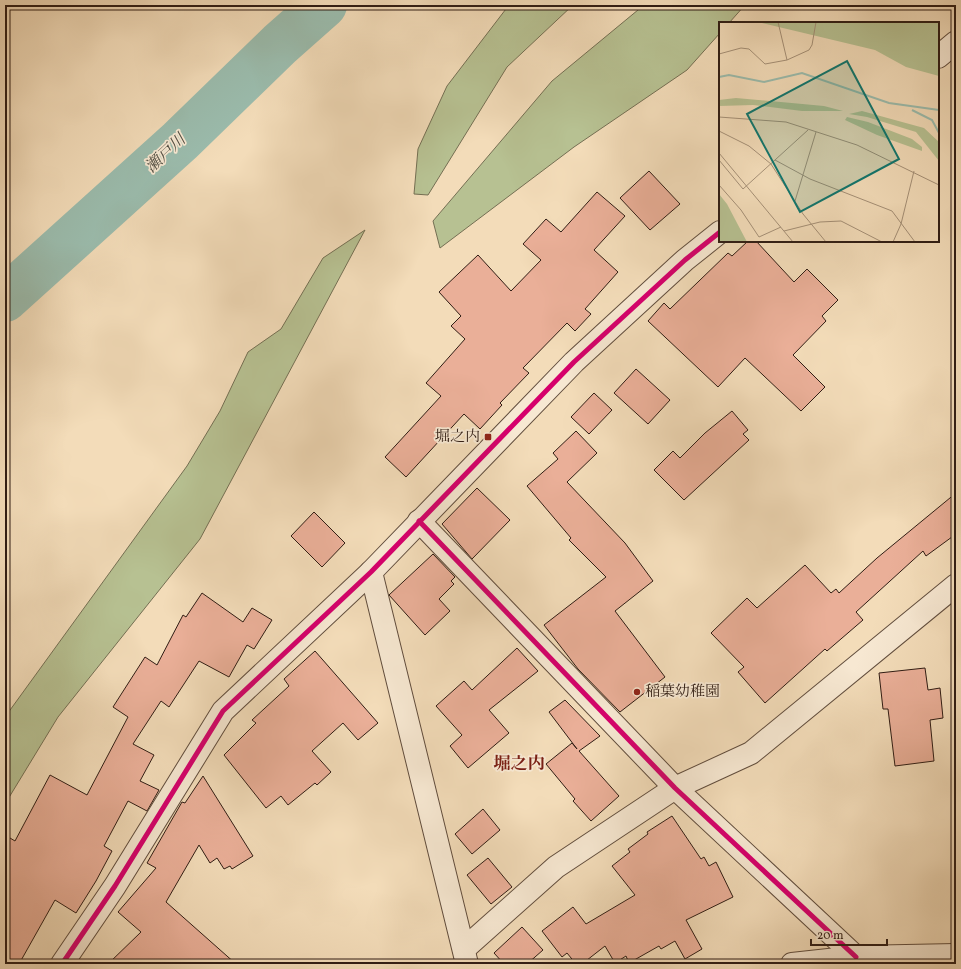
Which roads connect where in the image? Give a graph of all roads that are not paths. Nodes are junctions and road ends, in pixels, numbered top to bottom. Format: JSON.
{"nodes":[{"id":1,"x":956,"y":42,"type":"edge"},
{"id":2,"x":939,"y":56,"type":"edge"},
{"id":3,"x":719,"y":233,"type":"edge"},
{"id":4,"x":419,"y":521,"type":"junction"},
{"id":5,"x":371,"y":572,"type":"junction"},
{"id":6,"x":956,"y":585,"type":"edge"},
{"id":7,"x":675,"y":788,"type":"junction"},
{"id":8,"x":956,"y":955,"type":"edge"},
{"id":9,"x":466,"y":956,"type":"edge"},
{"id":10,"x":856,"y":957,"type":"junction"},
{"id":11,"x":62,"y":964,"type":"edge"},
{"id":12,"x":792,"y":964,"type":"edge"}],
"edges":[{"from":1,"to":2,"type":"street"},
{"from":3,"to":4,"type":"street"},
{"from":4,"to":5,"type":"street"},
{"from":4,"to":7,"type":"street"},
{"from":5,"to":9,"type":"street"},
{"from":5,"to":11,"type":"street"},
{"from":6,"to":7,"type":"street"},
{"from":7,"to":9,"type":"street"},
{"from":7,"to":10,"type":"street"},
{"from":8,"to":10,"type":"street"},
{"from":10,"to":12,"type":"street"}]}
